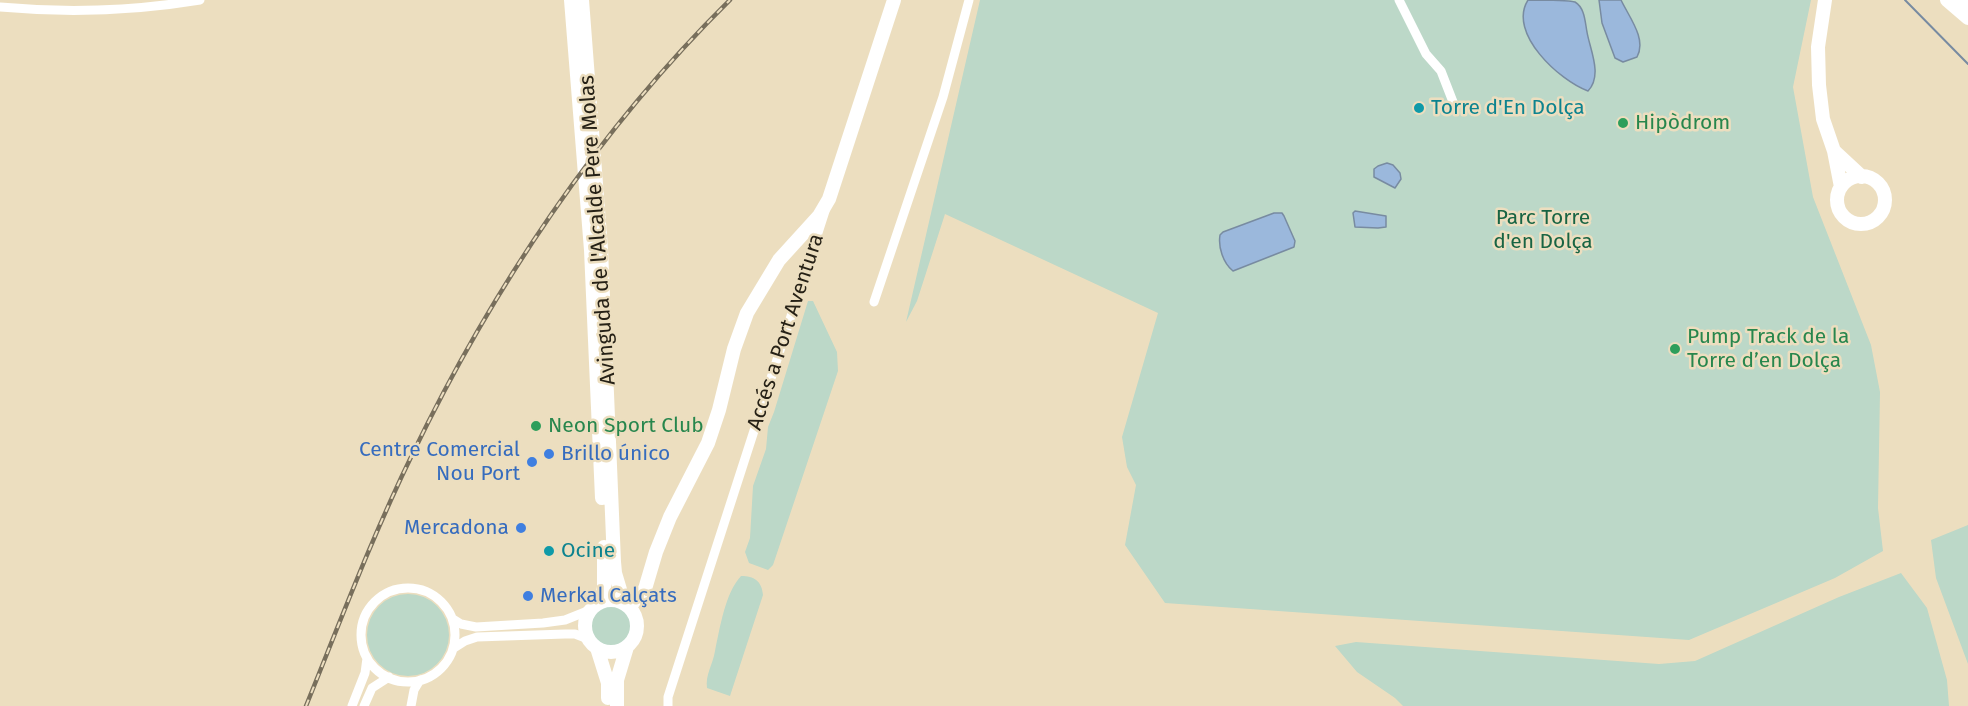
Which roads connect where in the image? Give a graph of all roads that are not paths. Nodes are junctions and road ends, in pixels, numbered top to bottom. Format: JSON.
{"nodes":[{"id":1,"x":200,"y":0,"type":"edge"},
{"id":2,"x":571,"y":0,"type":"edge"},
{"id":3,"x":582,"y":0,"type":"edge"},
{"id":4,"x":894,"y":0,"type":"edge"},
{"id":5,"x":969,"y":0,"type":"edge"},
{"id":6,"x":1399,"y":0,"type":"edge"},
{"id":7,"x":1825,"y":0,"type":"edge"},
{"id":8,"x":1947,"y":0,"type":"edge"},
{"id":9,"x":1963,"y":0,"type":"edge"},
{"id":10,"x":1968,"y":4,"type":"edge"},
{"id":11,"x":0,"y":7,"type":"edge"},
{"id":12,"x":1968,"y":18,"type":"edge"},
{"id":13,"x":1455,"y":107,"type":"dead end"},
{"id":14,"x":588,"y":135,"type":"junction"},
{"id":15,"x":1834,"y":151,"type":"junction"},
{"id":16,"x":1862,"y":177,"type":"junction"},
{"id":17,"x":1841,"y":187,"type":"junction"},
{"id":18,"x":830,"y":199,"type":"junction"},
{"id":19,"x":874,"y":302,"type":"dead end"},
{"id":20,"x":626,"y":605,"type":"junction"},
{"id":21,"x":595,"y":606,"type":"junction"},
{"id":22,"x":453,"y":619,"type":"junction"},
{"id":23,"x":593,"y":644,"type":"junction"},
{"id":24,"x":627,"y":647,"type":"junction"},
{"id":25,"x":454,"y":648,"type":"junction"},
{"id":26,"x":368,"y":658,"type":"junction"},
{"id":27,"x":388,"y":677,"type":"junction"},
{"id":28,"x":420,"y":680,"type":"junction"},
{"id":29,"x":399,"y":681,"type":"junction"},
{"id":30,"x":411,"y":703,"type":"edge"},
{"id":31,"x":352,"y":706,"type":"edge"},
{"id":32,"x":364,"y":706,"type":"edge"},
{"id":33,"x":608,"y":706,"type":"edge"},
{"id":34,"x":617,"y":706,"type":"edge"},
{"id":35,"x":668,"y":706,"type":"edge"}],
"edges":[{"from":1,"to":11,"type":"street"},
{"from":2,"to":14,"type":"street","name":"Avinguda de l'Alcalde Pere Molas"},
{"from":3,"to":14,"type":"street","name":"Avinguda de l'Alcalde Pere Molas"},
{"from":4,"to":18,"type":"street","name":"Accés a Port Aventura"},
{"from":5,"to":19,"type":"street"},
{"from":6,"to":13,"type":"street"},
{"from":7,"to":15,"type":"street"},
{"from":8,"to":12,"type":"street"},
{"from":9,"to":10,"type":"street"},
{"from":14,"to":20,"type":"street","name":"Avinguda de l'Alcalde Pere Molas"},
{"from":14,"to":21,"type":"street","name":"Avinguda de l'Alcalde Pere Molas"},
{"from":15,"to":16,"type":"street"},
{"from":15,"to":17,"type":"street"},
{"from":16,"to":17,"type":"street"},
{"from":16,"to":17,"type":"street"},
{"from":18,"to":20,"type":"street","name":"Accés a Port Aventura"},
{"from":18,"to":35,"type":"street","name":"Accés a Port Aventura"},
{"from":20,"to":21,"type":"street"},
{"from":20,"to":24,"type":"street"},
{"from":21,"to":22,"type":"street"},
{"from":21,"to":23,"type":"street"},
{"from":22,"to":25,"type":"street"},
{"from":22,"to":26,"type":"street"},
{"from":23,"to":24,"type":"street"},
{"from":23,"to":25,"type":"street"},
{"from":23,"to":33,"type":"street"},
{"from":24,"to":34,"type":"street"},
{"from":25,"to":28,"type":"street"},
{"from":26,"to":27,"type":"street"},
{"from":26,"to":31,"type":"street"},
{"from":27,"to":29,"type":"street"},
{"from":27,"to":32,"type":"street"},
{"from":28,"to":29,"type":"street"},
{"from":28,"to":30,"type":"street"},
{"from":29,"to":30,"type":"street"}]}
